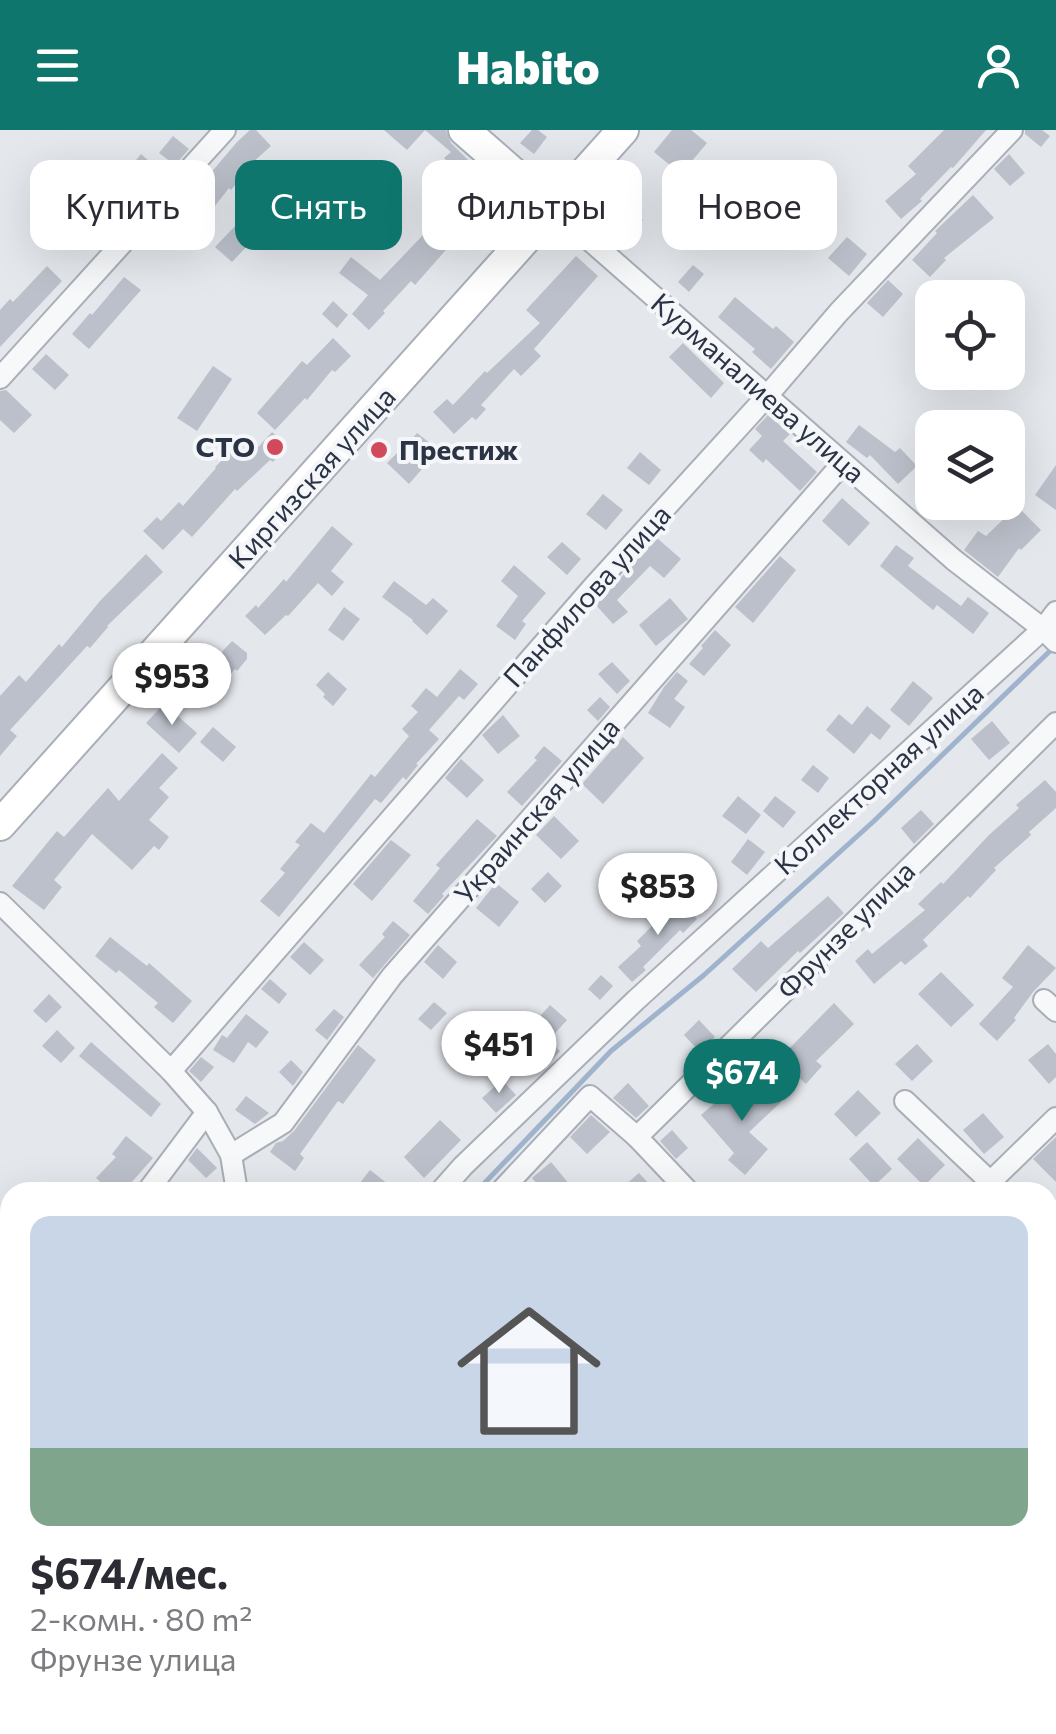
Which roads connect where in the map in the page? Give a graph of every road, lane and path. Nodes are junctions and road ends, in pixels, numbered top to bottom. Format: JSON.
{"nodes":[{"id":1,"x":225,"y":130,"type":"edge"},
{"id":2,"x":464,"y":130,"type":"edge"},
{"id":3,"x":623,"y":130,"type":"edge"},
{"id":4,"x":1012,"y":130,"type":"edge"},
{"id":5,"x":498,"y":160,"type":"edge"},
{"id":6,"x":596,"y":160,"type":"edge"},
{"id":7,"x":515,"y":250,"type":"edge"},
{"id":8,"x":601,"y":250,"type":"edge"},
{"id":9,"x":0,"y":378,"type":"edge"},
{"id":10,"x":766,"y":396,"type":"junction"},
{"id":11,"x":843,"y":463,"type":"junction"},
{"id":12,"x":1056,"y":612,"type":"edge"},
{"id":13,"x":1050,"y":636,"type":"edge"},
{"id":14,"x":1056,"y":723,"type":"edge"},
{"id":15,"x":0,"y":826,"type":"edge"},
{"id":16,"x":0,"y":902,"type":"edge"},
{"id":17,"x":170,"y":1071,"type":"junction"},
{"id":18,"x":905,"y":1102,"type":"dead end"},
{"id":19,"x":207,"y":1112,"type":"junction"},
{"id":20,"x":1056,"y":1118,"type":"edge"},
{"id":21,"x":637,"y":1137,"type":"junction"},
{"id":22,"x":231,"y":1155,"type":"junction"},
{"id":23,"x":154,"y":1182,"type":"edge"},
{"id":24,"x":235,"y":1182,"type":"edge"},
{"id":25,"x":449,"y":1182,"type":"edge"},
{"id":26,"x":509,"y":1182,"type":"edge"},
{"id":27,"x":680,"y":1182,"type":"edge"},
{"id":28,"x":984,"y":1182,"type":"edge"},
{"id":29,"x":997,"y":1182,"type":"edge"}],
"edges":[{"from":1,"to":9,"type":"street"},
{"from":2,"to":5,"type":"main road","name":"Курманалиева улица"},
{"from":3,"to":6,"type":"main road","name":"Киргизская улица"},
{"from":4,"to":10,"type":"street","name":"Панфилова улица"},
{"from":7,"to":15,"type":"main road","name":"Киргизская улица"},
{"from":8,"to":10,"type":"street","name":"Курманалиева улица"},
{"from":10,"to":11,"type":"street","name":"Курманалиева улица"},
{"from":10,"to":17,"type":"street","name":"Панфилова улица"},
{"from":11,"to":13,"type":"street","name":"Курманалиева улица"},
{"from":11,"to":22,"type":"street","name":"Украинская улица"},
{"from":12,"to":13,"type":"street","name":"Коллекторная улица"},
{"from":13,"to":25,"type":"street","name":"Коллекторная улица"},
{"from":14,"to":21,"type":"street","name":"Фрунзе улица"},
{"from":16,"to":17,"type":"street"},
{"from":17,"to":19,"type":"street"},
{"from":18,"to":28,"type":"street"},
{"from":19,"to":22,"type":"street"},
{"from":19,"to":23,"type":"street"},
{"from":20,"to":29,"type":"street"},
{"from":21,"to":26,"type":"street"},
{"from":21,"to":27,"type":"street"},
{"from":22,"to":24,"type":"street"}]}
